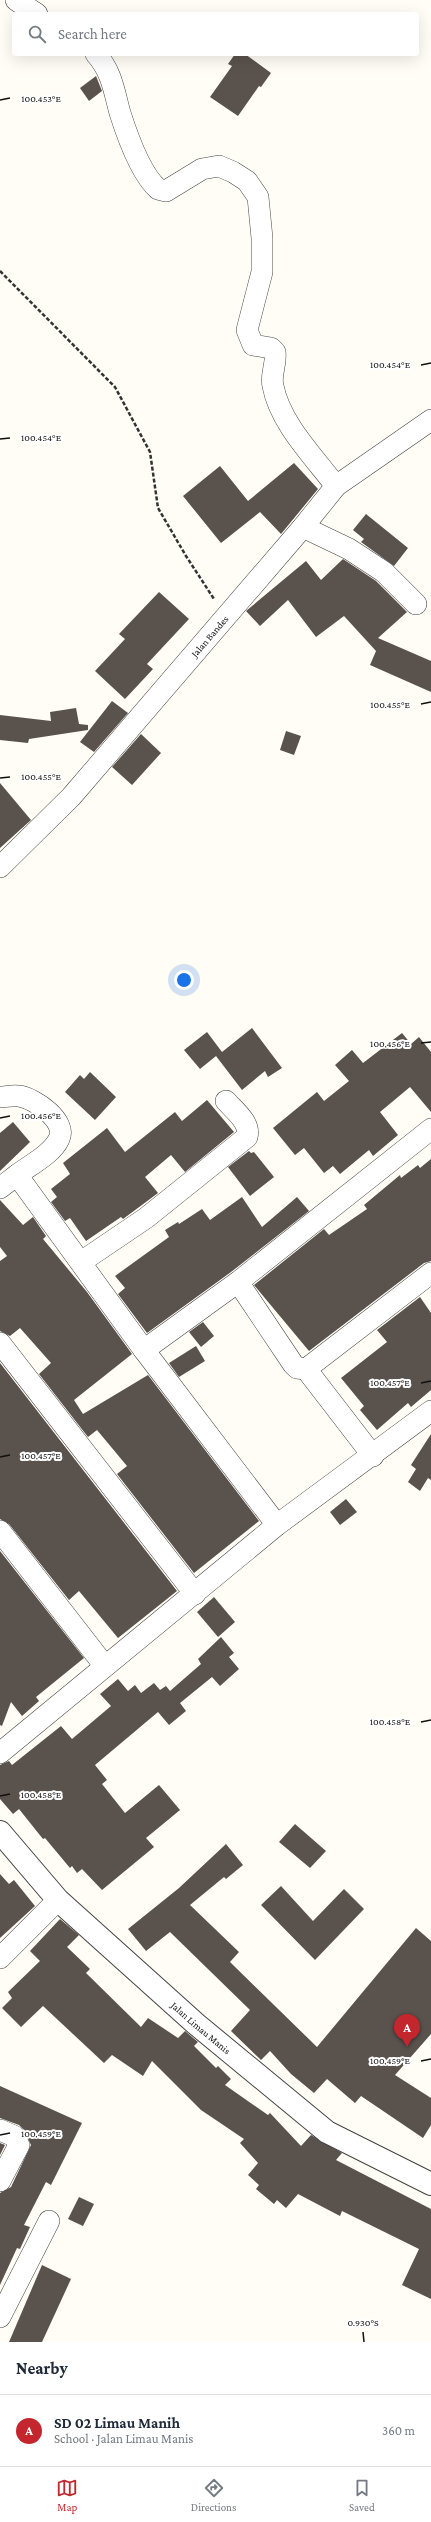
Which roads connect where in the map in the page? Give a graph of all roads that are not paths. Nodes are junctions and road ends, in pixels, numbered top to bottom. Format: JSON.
{"nodes":[{"id":1,"x":16,"y":0,"type":"edge"},
{"id":2,"x":33,"y":12,"type":"edge"},
{"id":3,"x":98,"y":56,"type":"edge"},
{"id":4,"x":431,"y":420,"type":"edge"},
{"id":5,"x":336,"y":486,"type":"junction"},
{"id":6,"x":304,"y":527,"type":"junction"},
{"id":7,"x":416,"y":604,"type":"dead end"},
{"id":8,"x":0,"y":868,"type":"edge"},
{"id":9,"x":0,"y":1097,"type":"edge"},
{"id":10,"x":226,"y":1101,"type":"dead end"},
{"id":11,"x":431,"y":1129,"type":"edge"},
{"id":12,"x":17,"y":1175,"type":"junction"},
{"id":13,"x":0,"y":1188,"type":"edge"},
{"id":14,"x":81,"y":1262,"type":"junction"},
{"id":15,"x":431,"y":1274,"type":"edge"},
{"id":16,"x":238,"y":1282,"type":"junction"},
{"id":17,"x":0,"y":1343,"type":"edge"},
{"id":18,"x":144,"y":1350,"type":"junction"},
{"id":19,"x":306,"y":1369,"type":"junction"},
{"id":20,"x":431,"y":1411,"type":"edge"},
{"id":21,"x":373,"y":1456,"type":"junction"},
{"id":22,"x":277,"y":1525,"type":"junction"},
{"id":23,"x":0,"y":1531,"type":"edge"},
{"id":24,"x":195,"y":1594,"type":"junction"},
{"id":25,"x":104,"y":1665,"type":"junction"},
{"id":26,"x":0,"y":1753,"type":"edge"},
{"id":27,"x":0,"y":1832,"type":"edge"},
{"id":28,"x":58,"y":1900,"type":"junction"},
{"id":29,"x":0,"y":1958,"type":"edge"},
{"id":30,"x":0,"y":2130,"type":"edge"},
{"id":31,"x":0,"y":2181,"type":"edge"},
{"id":32,"x":431,"y":2184,"type":"edge"},
{"id":33,"x":49,"y":2221,"type":"dead end"},
{"id":34,"x":0,"y":2317,"type":"edge"}],
"edges":[{"from":1,"to":2,"type":"street"},
{"from":3,"to":5,"type":"street"},
{"from":4,"to":5,"type":"street","name":"Jalan Bandes"},
{"from":5,"to":6,"type":"street","name":"Jalan Bandes"},
{"from":6,"to":7,"type":"street"},
{"from":6,"to":8,"type":"street","name":"Jalan Bandes"},
{"from":9,"to":12,"type":"street"},
{"from":10,"to":14,"type":"street"},
{"from":11,"to":16,"type":"street"},
{"from":12,"to":13,"type":"street"},
{"from":12,"to":14,"type":"street"},
{"from":14,"to":18,"type":"street"},
{"from":15,"to":19,"type":"street"},
{"from":16,"to":18,"type":"street"},
{"from":16,"to":19,"type":"street"},
{"from":17,"to":24,"type":"street"},
{"from":18,"to":22,"type":"street"},
{"from":19,"to":21,"type":"street"},
{"from":20,"to":21,"type":"street"},
{"from":21,"to":22,"type":"street"},
{"from":22,"to":24,"type":"street"},
{"from":23,"to":25,"type":"street"},
{"from":24,"to":25,"type":"street"},
{"from":25,"to":26,"type":"street"},
{"from":27,"to":28,"type":"street","name":"Jalan Limau Manis"},
{"from":28,"to":29,"type":"street"},
{"from":28,"to":32,"type":"street","name":"Jalan Limau Manis"},
{"from":30,"to":31,"type":"street"},
{"from":33,"to":34,"type":"street"}]}
